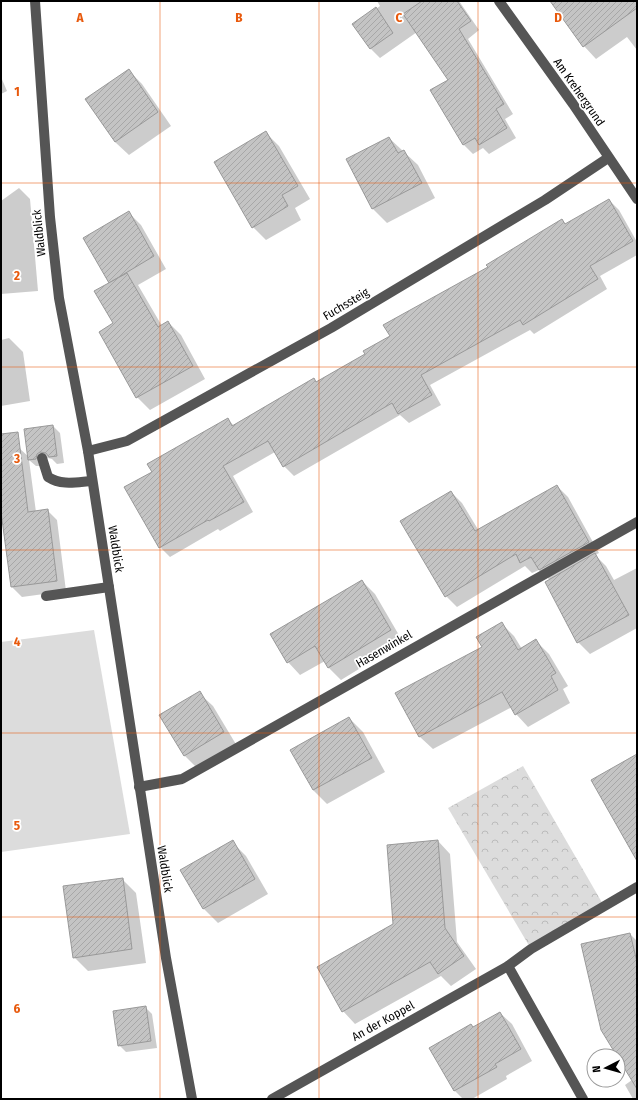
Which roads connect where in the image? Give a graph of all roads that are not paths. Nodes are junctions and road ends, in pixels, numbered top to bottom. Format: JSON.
{"nodes":[{"id":1,"x":35,"y":1,"type":"edge"},
{"id":2,"x":499,"y":1,"type":"edge"},
{"id":3,"x":608,"y":158,"type":"junction"},
{"id":4,"x":637,"y":199,"type":"edge"},
{"id":5,"x":88,"y":451,"type":"junction"},
{"id":6,"x":42,"y":458,"type":"dead end"},
{"id":7,"x":92,"y":481,"type":"junction"},
{"id":8,"x":637,"y":522,"type":"edge"},
{"id":9,"x":109,"y":587,"type":"junction"},
{"id":10,"x":46,"y":596,"type":"dead end"},
{"id":11,"x":139,"y":787,"type":"junction"},
{"id":12,"x":637,"y":887,"type":"edge"},
{"id":13,"x":508,"y":966,"type":"junction"},
{"id":14,"x":192,"y":1099,"type":"edge"},
{"id":15,"x":272,"y":1099,"type":"edge"},
{"id":16,"x":583,"y":1099,"type":"edge"}],
"edges":[{"from":1,"to":5,"type":"street","name":"Waldblick"},
{"from":2,"to":3,"type":"street","name":"Am Krehergrund"},
{"from":3,"to":4,"type":"street","name":"Am Krehergrund"},
{"from":3,"to":5,"type":"street","name":"Fuchssteig"},
{"from":5,"to":7,"type":"street","name":"Waldblick"},
{"from":6,"to":7,"type":"street"},
{"from":7,"to":9,"type":"street","name":"Waldblick"},
{"from":8,"to":11,"type":"street","name":"Hasenwinkel"},
{"from":9,"to":10,"type":"street"},
{"from":9,"to":11,"type":"street","name":"Waldblick"},
{"from":11,"to":14,"type":"street","name":"Waldblick"},
{"from":12,"to":13,"type":"street","name":"An der Koppel"},
{"from":13,"to":15,"type":"street","name":"An der Koppel"},
{"from":13,"to":16,"type":"street"}]}
